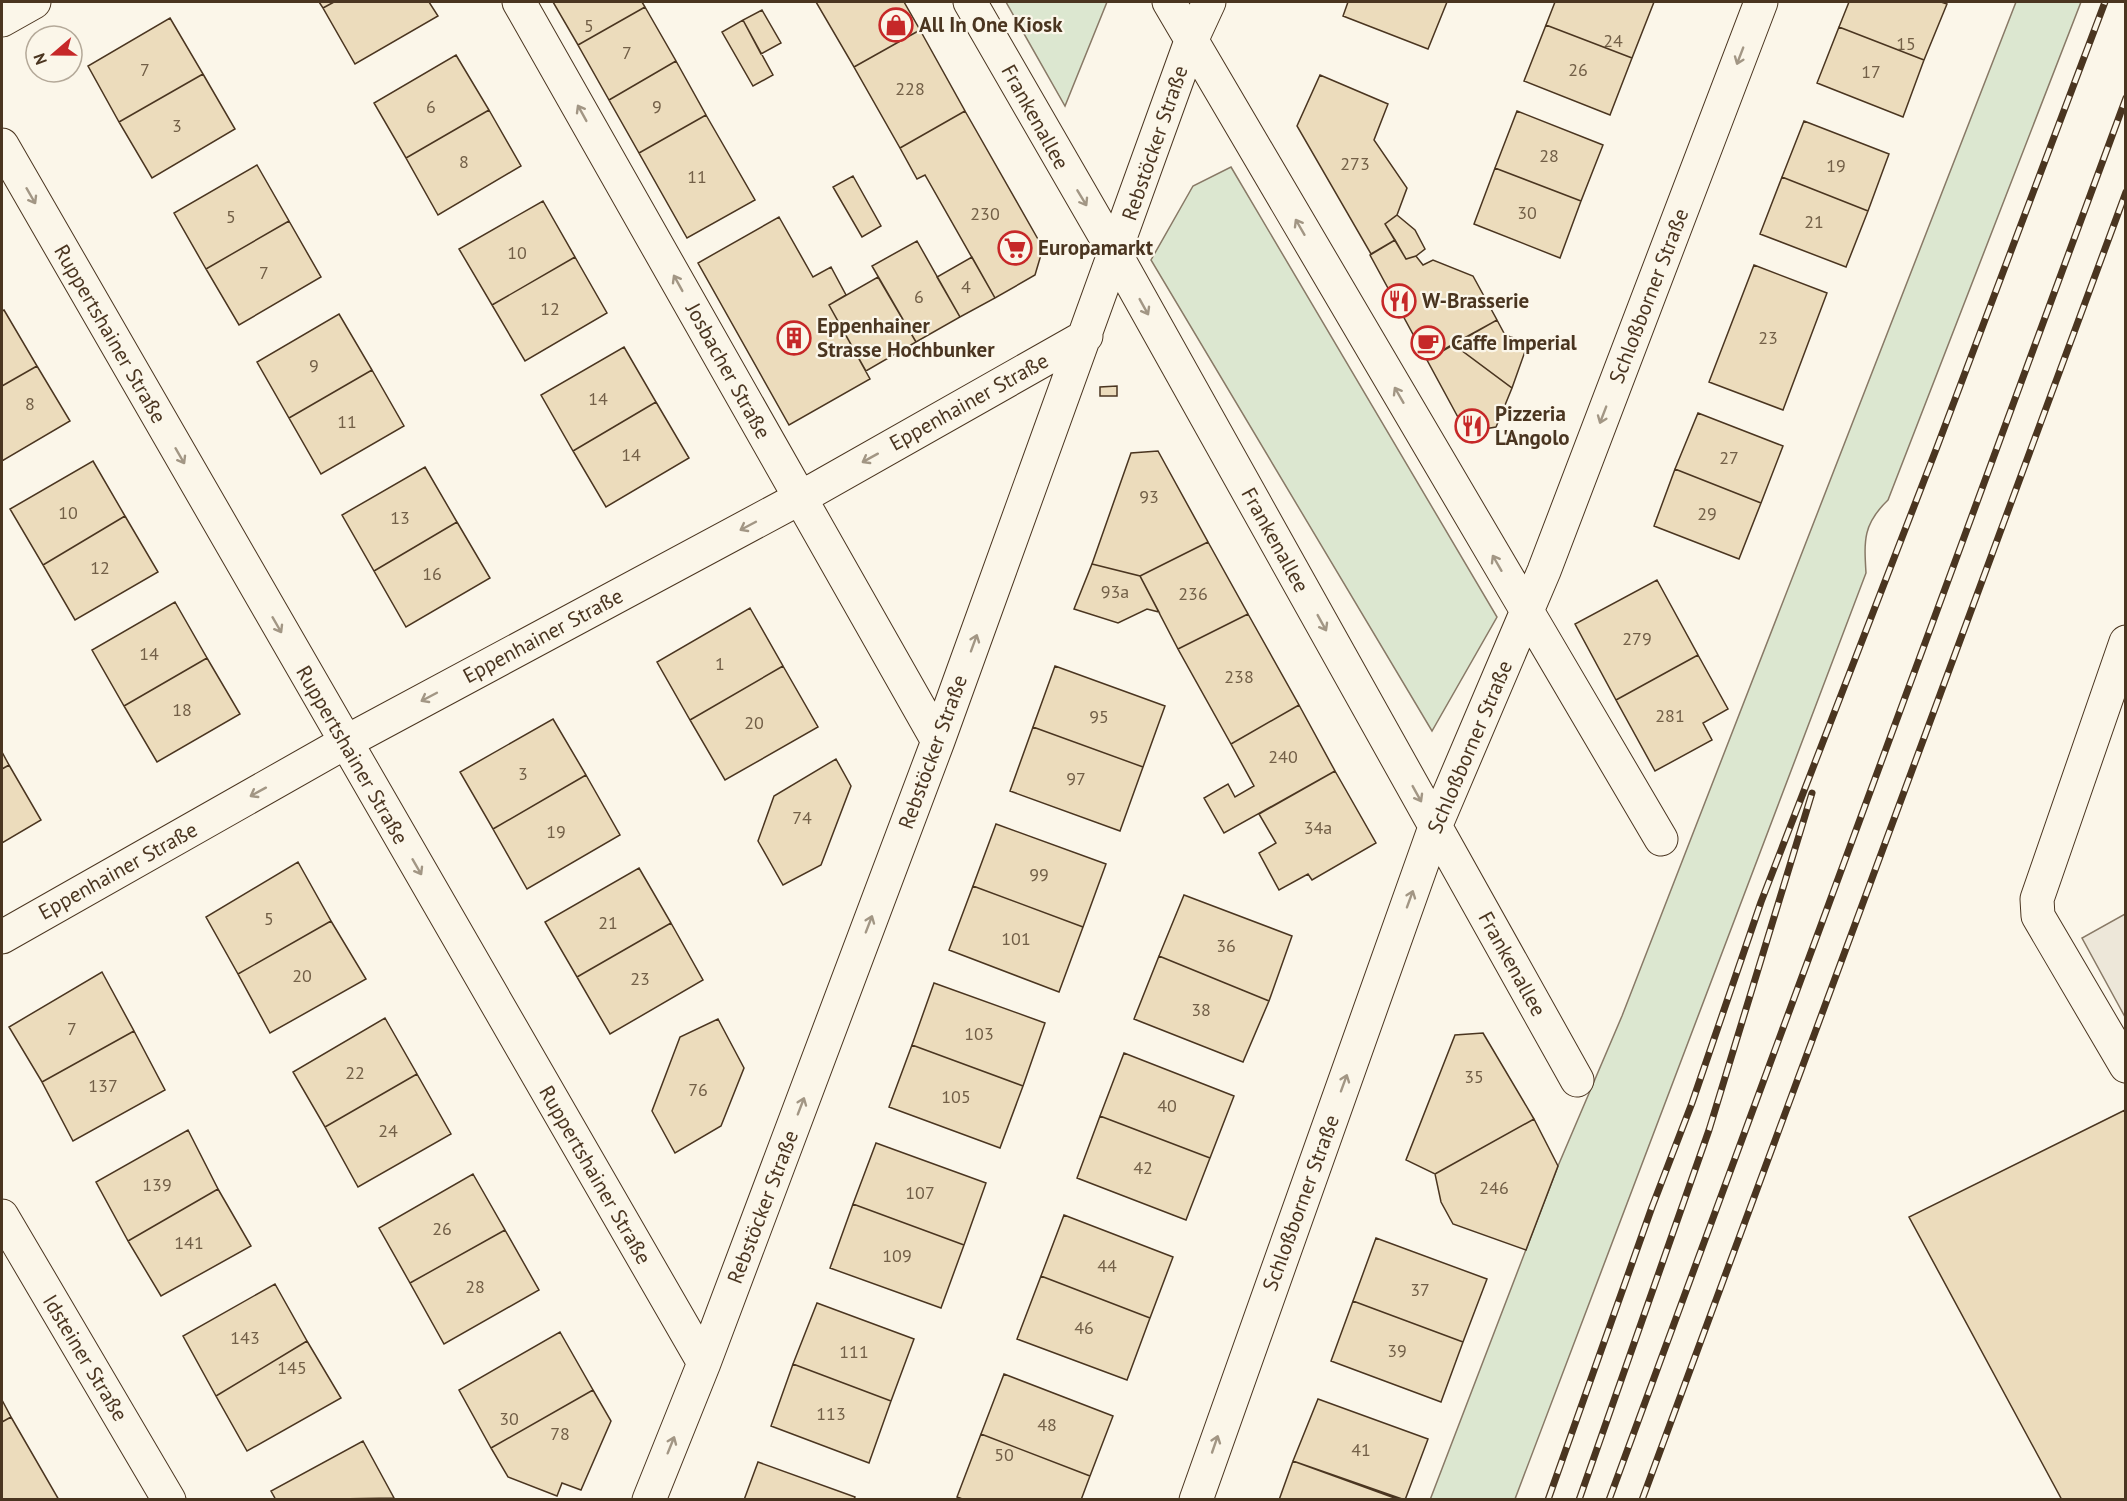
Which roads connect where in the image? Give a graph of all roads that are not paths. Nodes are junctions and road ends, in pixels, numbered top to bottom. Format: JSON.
{"nodes":[{"id":1,"x":34,"y":2,"type":"edge"},
{"id":2,"x":519,"y":2,"type":"edge"},
{"id":3,"x":970,"y":2,"type":"edge"},
{"id":4,"x":1169,"y":2,"type":"edge"},
{"id":5,"x":1209,"y":2,"type":"edge"},
{"id":6,"x":1761,"y":2,"type":"edge"},
{"id":7,"x":2,"y":20,"type":"edge"},
{"id":8,"x":1191,"y":41,"type":"junction"},
{"id":9,"x":2,"y":145,"type":"edge"},
{"id":10,"x":1116,"y":255,"type":"junction"},
{"id":11,"x":1086,"y":336,"type":"junction"},
{"id":12,"x":800,"y":498,"type":"junction"},
{"id":13,"x":1527,"y":614,"type":"junction"},
{"id":14,"x":2126,"y":642,"type":"edge"},
{"id":15,"x":938,"y":741,"type":"junction"},
{"id":16,"x":344,"y":743,"type":"junction"},
{"id":17,"x":1435,"y":827,"type":"junction"},
{"id":18,"x":1661,"y":839,"type":"dead end"},
{"id":19,"x":2,"y":937,"type":"edge"},
{"id":20,"x":2126,"y":1066,"type":"edge"},
{"id":21,"x":1577,"y":1080,"type":"dead end"},
{"id":22,"x":2,"y":1216,"type":"edge"},
{"id":23,"x":704,"y":1363,"type":"junction"},
{"id":24,"x":169,"y":1500,"type":"edge"},
{"id":25,"x":649,"y":1500,"type":"edge"},
{"id":26,"x":1196,"y":1500,"type":"edge"}],
"edges":[{"from":1,"to":7,"type":"street"},
{"from":12,"to":2,"type":"street","name":"Josbacher Straße","one_way":true},
{"from":3,"to":10,"type":"street","name":"Frankenallee","one_way":true},
{"from":4,"to":8,"type":"street"},
{"from":5,"to":8,"type":"street","name":"Rebstöcker Straße"},
{"from":6,"to":13,"type":"street","name":"Schloßborner Straße","one_way":true},
{"from":8,"to":10,"type":"street","name":"Rebstöcker Straße"},
{"from":13,"to":8,"type":"street","one_way":true},
{"from":9,"to":16,"type":"street","name":"Ruppertshainer Straße","one_way":true},
{"from":10,"to":11,"type":"street","name":"Rebstöcker Straße"},
{"from":10,"to":17,"type":"street","name":"Frankenallee","one_way":true},
{"from":11,"to":12,"type":"street","name":"Eppenhainer Straße","one_way":true},
{"from":15,"to":11,"type":"street","name":"Rebstöcker Straße","one_way":true},
{"from":12,"to":15,"type":"street","name":"Josbacher Straße"},
{"from":12,"to":16,"type":"street","name":"Eppenhainer Straße","one_way":true},
{"from":13,"to":17,"type":"street","name":"Schloßborner Straße"},
{"from":13,"to":18,"type":"street"},
{"from":14,"to":20,"type":"street"},
{"from":23,"to":15,"type":"street","name":"Rebstöcker Straße","one_way":true},
{"from":16,"to":19,"type":"street","name":"Eppenhainer Straße","one_way":true},
{"from":16,"to":23,"type":"street","name":"Ruppertshainer Straße","one_way":true},
{"from":17,"to":21,"type":"street","name":"Frankenallee"},
{"from":26,"to":17,"type":"street","name":"Schloßborner Straße","one_way":true},
{"from":22,"to":24,"type":"street","name":"Idsteiner Straße"},
{"from":25,"to":23,"type":"street","name":"Rebstöcker Straße","one_way":true}]}
